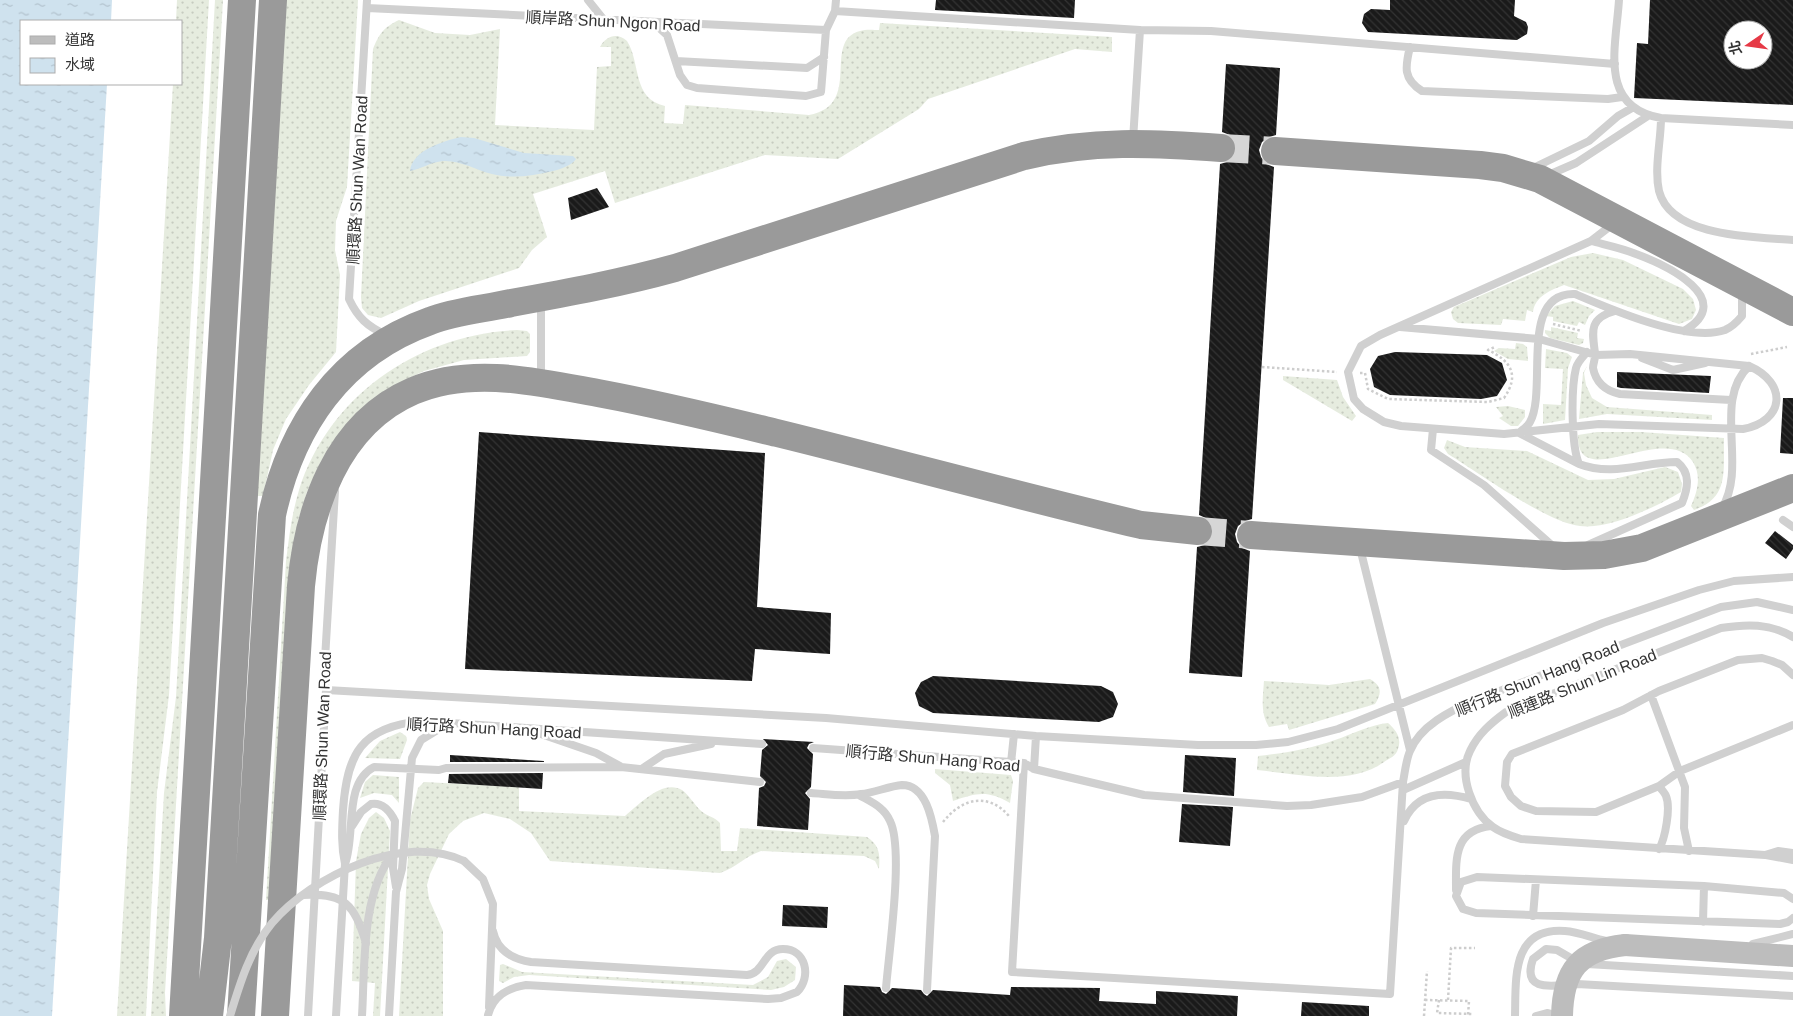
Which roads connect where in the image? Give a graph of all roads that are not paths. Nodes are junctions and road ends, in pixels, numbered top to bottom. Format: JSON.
{"nodes":[{"id":1,"x":242,"y":0,"type":"edge"},
{"id":2,"x":273,"y":0,"type":"edge"},
{"id":3,"x":588,"y":0,"type":"edge"},
{"id":4,"x":836,"y":0,"type":"edge"},
{"id":5,"x":1619,"y":0,"type":"edge"},
{"id":6,"x":367,"y":4,"type":"edge"},
{"id":7,"x":835,"y":11,"type":"junction"},
{"id":8,"x":604,"y":20,"type":"junction"},
{"id":9,"x":655,"y":24,"type":"junction"},
{"id":10,"x":826,"y":30,"type":"junction"},
{"id":11,"x":1140,"y":30,"type":"junction"},
{"id":12,"x":1410,"y":47,"type":"junction"},
{"id":13,"x":824,"y":57,"type":"junction"},
{"id":14,"x":676,"y":60,"type":"junction"},
{"id":15,"x":1615,"y":64,"type":"junction"},
{"id":16,"x":1622,"y":97,"type":"junction"},
{"id":17,"x":1632,"y":108,"type":"junction"},
{"id":18,"x":1648,"y":116,"type":"junction"},
{"id":19,"x":1661,"y":118,"type":"junction"},
{"id":20,"x":1793,"y":126,"type":"edge"},
{"id":21,"x":1133,"y":142,"type":"junction"},
{"id":22,"x":1221,"y":148,"type":"tunnel mouth"},
{"id":23,"x":1275,"y":151,"type":"tunnel mouth"},
{"id":24,"x":1531,"y":175,"type":"junction"},
{"id":25,"x":1618,"y":220,"type":"junction"},
{"id":26,"x":1793,"y":240,"type":"edge"},
{"id":27,"x":1591,"y":242,"type":"junction"},
{"id":28,"x":1738,"y":282,"type":"junction"},
{"id":29,"x":541,"y":298,"type":"junction"},
{"id":30,"x":1615,"y":310,"type":"junction"},
{"id":31,"x":1793,"y":312,"type":"edge"},
{"id":32,"x":1400,"y":327,"type":"junction"},
{"id":33,"x":1684,"y":331,"type":"junction"},
{"id":34,"x":392,"y":338,"type":"junction"},
{"id":35,"x":1539,"y":339,"type":"junction"},
{"id":36,"x":1587,"y":352,"type":"junction"},
{"id":37,"x":1630,"y":354,"type":"junction"},
{"id":38,"x":1596,"y":355,"type":"junction"},
{"id":39,"x":1714,"y":361,"type":"junction"},
{"id":40,"x":1750,"y":366,"type":"junction"},
{"id":41,"x":541,"y":382,"type":"junction"},
{"id":42,"x":1731,"y":400,"type":"junction"},
{"id":43,"x":1573,"y":427,"type":"junction"},
{"id":44,"x":1433,"y":428,"type":"junction"},
{"id":45,"x":1732,"y":429,"type":"junction"},
{"id":46,"x":1519,"y":433,"type":"junction"},
{"id":47,"x":339,"y":457,"type":"junction"},
{"id":48,"x":1579,"y":464,"type":"junction"},
{"id":49,"x":1793,"y":488,"type":"edge"},
{"id":50,"x":1715,"y":518,"type":"junction"},
{"id":51,"x":1784,"y":520,"type":"dead end"},
{"id":52,"x":1793,"y":527,"type":"edge"},
{"id":53,"x":1198,"y":531,"type":"tunnel mouth"},
{"id":54,"x":1251,"y":535,"type":"tunnel mouth"},
{"id":55,"x":1358,"y":542,"type":"junction"},
{"id":56,"x":1564,"y":556,"type":"junction"},
{"id":57,"x":1793,"y":577,"type":"edge"},
{"id":58,"x":1793,"y":610,"type":"edge"},
{"id":59,"x":1793,"y":637,"type":"edge"},
{"id":60,"x":1793,"y":675,"type":"edge"},
{"id":61,"x":326,"y":690,"type":"junction"},
{"id":62,"x":1651,"y":696,"type":"junction"},
{"id":63,"x":1397,"y":703,"type":"junction"},
{"id":64,"x":447,"y":724,"type":"junction"},
{"id":65,"x":1793,"y":725,"type":"edge"},
{"id":66,"x":526,"y":730,"type":"junction"},
{"id":67,"x":1014,"y":734,"type":"junction"},
{"id":68,"x":1036,"y":736,"type":"junction"},
{"id":69,"x":726,"y":741,"type":"junction"},
{"id":70,"x":762,"y":744,"type":"dead end"},
{"id":71,"x":813,"y":748,"type":"dead end"},
{"id":72,"x":1410,"y":750,"type":"junction"},
{"id":73,"x":1466,"y":762,"type":"junction"},
{"id":74,"x":1011,"y":763,"type":"junction"},
{"id":75,"x":1024,"y":763,"type":"junction"},
{"id":76,"x":621,"y":767,"type":"junction"},
{"id":77,"x":643,"y":768,"type":"junction"},
{"id":78,"x":410,"y":769,"type":"junction"},
{"id":79,"x":1034,"y":769,"type":"junction"},
{"id":80,"x":1680,"y":771,"type":"junction"},
{"id":81,"x":760,"y":782,"type":"dead end"},
{"id":82,"x":1403,"y":782,"type":"junction"},
{"id":83,"x":1659,"y":786,"type":"junction"},
{"id":84,"x":1403,"y":790,"type":"junction"},
{"id":85,"x":811,"y":793,"type":"dead end"},
{"id":86,"x":859,"y":795,"type":"junction"},
{"id":87,"x":1472,"y":799,"type":"junction"},
{"id":88,"x":1402,"y":825,"type":"junction"},
{"id":89,"x":1491,"y":826,"type":"junction"},
{"id":90,"x":352,"y":828,"type":"junction"},
{"id":91,"x":1659,"y":849,"type":"junction"},
{"id":92,"x":1689,"y":850,"type":"junction"},
{"id":93,"x":1793,"y":854,"type":"edge"},
{"id":94,"x":392,"y":855,"type":"junction"},
{"id":95,"x":1764,"y":855,"type":"junction"},
{"id":96,"x":1793,"y":860,"type":"edge"},
{"id":97,"x":345,"y":864,"type":"junction"},
{"id":98,"x":1536,"y":880,"type":"junction"},
{"id":99,"x":1704,"y":886,"type":"junction"},
{"id":100,"x":396,"y":892,"type":"junction"},
{"id":101,"x":1456,"y":892,"type":"junction"},
{"id":102,"x":302,"y":896,"type":"junction"},
{"id":103,"x":1793,"y":898,"type":"edge"},
{"id":104,"x":1533,"y":916,"type":"junction"},
{"id":105,"x":1793,"y":918,"type":"edge"},
{"id":106,"x":1703,"y":922,"type":"junction"},
{"id":107,"x":493,"y":931,"type":"junction"},
{"id":108,"x":1793,"y":934,"type":"edge"},
{"id":109,"x":366,"y":943,"type":"junction"},
{"id":110,"x":1625,"y":945,"type":"junction"},
{"id":111,"x":1686,"y":949,"type":"junction"},
{"id":112,"x":1793,"y":956,"type":"edge"},
{"id":113,"x":1793,"y":976,"type":"edge"},
{"id":114,"x":886,"y":988,"type":"dead end"},
{"id":115,"x":927,"y":990,"type":"dead end"},
{"id":116,"x":1793,"y":996,"type":"edge"},
{"id":117,"x":183,"y":1016,"type":"edge"},
{"id":118,"x":209,"y":1016,"type":"edge"},
{"id":119,"x":230,"y":1016,"type":"edge"},
{"id":120,"x":241,"y":1016,"type":"edge"},
{"id":121,"x":275,"y":1016,"type":"edge"},
{"id":122,"x":308,"y":1016,"type":"edge"},
{"id":123,"x":336,"y":1016,"type":"edge"},
{"id":124,"x":362,"y":1016,"type":"edge"},
{"id":125,"x":389,"y":1016,"type":"edge"},
{"id":126,"x":488,"y":1016,"type":"edge"},
{"id":127,"x":1515,"y":1016,"type":"edge"},
{"id":128,"x":1536,"y":1016,"type":"edge"},
{"id":129,"x":1560,"y":1016,"type":"edge"}],
"edges":[{"from":1,"to":117,"type":"highway"},
{"from":2,"to":118,"type":"highway"},
{"from":3,"to":8,"type":"lane"},
{"from":4,"to":7,"type":"lane"},
{"from":5,"to":15,"type":"lane"},
{"from":6,"to":8,"type":"lane","name":"順岸路 Shun Ngon Road"},
{"from":6,"to":34,"type":"lane","name":"順環路 Shun Wan Road"},
{"from":7,"to":10,"type":"lane"},
{"from":7,"to":11,"type":"lane"},
{"from":8,"to":9,"type":"lane","name":"順岸路 Shun Ngon Road"},
{"from":9,"to":10,"type":"lane","name":"順岸路 Shun Ngon Road"},
{"from":9,"to":14,"type":"lane"},
{"from":10,"to":13,"type":"lane"},
{"from":11,"to":12,"type":"lane"},
{"from":11,"to":21,"type":"lane"},
{"from":12,"to":15,"type":"lane"},
{"from":12,"to":16,"type":"lane"},
{"from":13,"to":14,"type":"lane"},
{"from":13,"to":14,"type":"lane"},
{"from":15,"to":16,"type":"lane"},
{"from":16,"to":17,"type":"lane"},
{"from":17,"to":18,"type":"lane"},
{"from":17,"to":24,"type":"lane"},
{"from":18,"to":19,"type":"lane"},
{"from":18,"to":24,"type":"lane"},
{"from":19,"to":20,"type":"lane"},
{"from":19,"to":26,"type":"lane"},
{"from":21,"to":22,"type":"highway"},
{"from":21,"to":29,"type":"highway"},
{"from":23,"to":24,"type":"highway"},
{"from":24,"to":25,"type":"highway"},
{"from":25,"to":27,"type":"lane"},
{"from":25,"to":28,"type":"highway"},
{"from":27,"to":32,"type":"lane"},
{"from":27,"to":33,"type":"lane"},
{"from":28,"to":31,"type":"highway"},
{"from":28,"to":33,"type":"lane"},
{"from":29,"to":34,"type":"highway"},
{"from":29,"to":41,"type":"lane"},
{"from":30,"to":33,"type":"lane"},
{"from":30,"to":35,"type":"lane"},
{"from":30,"to":38,"type":"lane"},
{"from":32,"to":35,"type":"lane"},
{"from":32,"to":44,"type":"lane"},
{"from":34,"to":120,"type":"highway"},
{"from":35,"to":36,"type":"lane"},
{"from":35,"to":46,"type":"lane"},
{"from":36,"to":38,"type":"lane"},
{"from":36,"to":43,"type":"lane"},
{"from":37,"to":38,"type":"lane"},
{"from":37,"to":39,"type":"lane"},
{"from":37,"to":39,"type":"lane"},
{"from":38,"to":42,"type":"lane"},
{"from":39,"to":40,"type":"lane"},
{"from":40,"to":42,"type":"lane"},
{"from":40,"to":45,"type":"lane"},
{"from":41,"to":47,"type":"highway"},
{"from":41,"to":53,"type":"highway"},
{"from":42,"to":45,"type":"lane"},
{"from":43,"to":45,"type":"lane"},
{"from":43,"to":46,"type":"lane"},
{"from":43,"to":48,"type":"lane"},
{"from":44,"to":46,"type":"lane"},
{"from":44,"to":56,"type":"lane"},
{"from":45,"to":50,"type":"lane"},
{"from":46,"to":48,"type":"lane"},
{"from":47,"to":61,"type":"lane","name":"順環路 Shun Wan Road"},
{"from":47,"to":121,"type":"highway"},
{"from":48,"to":56,"type":"lane"},
{"from":49,"to":50,"type":"highway"},
{"from":50,"to":56,"type":"highway"},
{"from":51,"to":52,"type":"lane"},
{"from":54,"to":55,"type":"highway"},
{"from":55,"to":56,"type":"highway"},
{"from":55,"to":63,"type":"lane"},
{"from":57,"to":63,"type":"lane"},
{"from":58,"to":72,"type":"lane","name":"順行路 Shun Hang Road"},
{"from":59,"to":73,"type":"lane","name":"順連路 Shun Lin Road"},
{"from":60,"to":62,"type":"lane"},
{"from":61,"to":67,"type":"lane"},
{"from":61,"to":122,"type":"lane","name":"順環路 Shun Wan Road"},
{"from":62,"to":80,"type":"lane"},
{"from":62,"to":83,"type":"lane"},
{"from":63,"to":68,"type":"lane"},
{"from":63,"to":72,"type":"lane"},
{"from":64,"to":66,"type":"lane","name":"順行路 Shun Hang Road"},
{"from":64,"to":78,"type":"lane"},
{"from":64,"to":97,"type":"lane","name":"順行路 Shun Hang Road"},
{"from":65,"to":80,"type":"lane"},
{"from":66,"to":69,"type":"lane","name":"順行路 Shun Hang Road"},
{"from":66,"to":76,"type":"lane"},
{"from":67,"to":68,"type":"lane"},
{"from":67,"to":74,"type":"lane"},
{"from":68,"to":79,"type":"lane"},
{"from":69,"to":70,"type":"lane","name":"順行路 Shun Hang Road"},
{"from":69,"to":77,"type":"lane"},
{"from":71,"to":74,"type":"lane","name":"順行路 Shun Hang Road"},
{"from":72,"to":82,"type":"lane","name":"順行路 Shun Hang Road"},
{"from":73,"to":84,"type":"lane"},
{"from":73,"to":87,"type":"lane"},
{"from":74,"to":75,"type":"lane","name":"順行路 Shun Hang Road"},
{"from":75,"to":79,"type":"lane","name":"順行路 Shun Hang Road"},
{"from":75,"to":88,"type":"lane"},
{"from":76,"to":77,"type":"lane"},
{"from":76,"to":78,"type":"lane"},
{"from":77,"to":81,"type":"lane"},
{"from":78,"to":90,"type":"lane"},
{"from":78,"to":100,"type":"lane"},
{"from":79,"to":82,"type":"lane","name":"順行路 Shun Hang Road"},
{"from":80,"to":83,"type":"lane"},
{"from":80,"to":92,"type":"lane"},
{"from":82,"to":84,"type":"lane"},
{"from":83,"to":91,"type":"lane"},
{"from":84,"to":88,"type":"lane"},
{"from":85,"to":86,"type":"lane"},
{"from":86,"to":114,"type":"lane"},
{"from":86,"to":115,"type":"lane"},
{"from":87,"to":88,"type":"lane"},
{"from":87,"to":89,"type":"lane"},
{"from":89,"to":91,"type":"lane"},
{"from":89,"to":101,"type":"lane"},
{"from":90,"to":97,"type":"lane"},
{"from":90,"to":100,"type":"lane"},
{"from":91,"to":92,"type":"lane"},
{"from":92,"to":95,"type":"lane"},
{"from":93,"to":95,"type":"lane"},
{"from":94,"to":102,"type":"lane","bridge":true},
{"from":94,"to":107,"type":"lane","bridge":true},
{"from":94,"to":109,"type":"lane","bridge":true},
{"from":95,"to":96,"type":"lane"},
{"from":97,"to":123,"type":"lane","name":"順行路 Shun Hang Road"},
{"from":98,"to":99,"type":"lane"},
{"from":98,"to":101,"type":"lane"},
{"from":98,"to":104,"type":"lane"},
{"from":99,"to":103,"type":"lane"},
{"from":99,"to":106,"type":"lane"},
{"from":100,"to":125,"type":"lane"},
{"from":101,"to":104,"type":"lane"},
{"from":102,"to":109,"type":"lane","bridge":true},
{"from":102,"to":119,"type":"lane","bridge":true},
{"from":104,"to":106,"type":"lane"},
{"from":105,"to":106,"type":"lane"},
{"from":107,"to":126,"type":"lane"},
{"from":107,"to":126,"type":"lane"},
{"from":108,"to":111,"type":"lane"},
{"from":109,"to":124,"type":"lane"},
{"from":110,"to":111,"type":"street"},
{"from":110,"to":127,"type":"lane"},
{"from":110,"to":129,"type":"street","bridge":true},
{"from":111,"to":112,"type":"street"},
{"from":113,"to":116,"type":"lane"},
{"from":128,"to":129,"type":"lane"}]}
